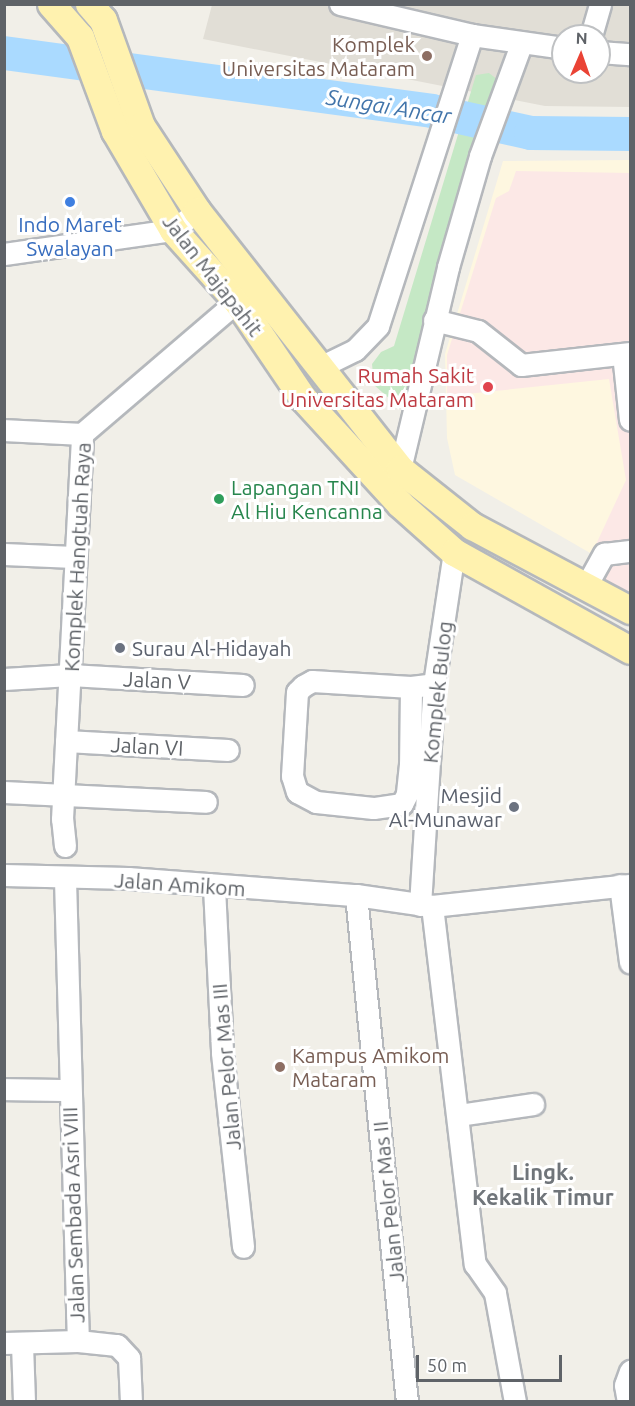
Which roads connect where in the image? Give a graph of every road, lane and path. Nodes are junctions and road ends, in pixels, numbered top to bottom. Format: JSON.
{"nodes":[{"id":1,"x":51,"y":4,"type":"edge"},
{"id":2,"x":340,"y":4,"type":"edge"},
{"id":3,"x":600,"y":4,"type":"edge"},
{"id":4,"x":96,"y":12,"type":"edge"},
{"id":5,"x":403,"y":13,"type":"edge"},
{"id":6,"x":594,"y":24,"type":"edge"},
{"id":7,"x":472,"y":35,"type":"junction"},
{"id":8,"x":522,"y":42,"type":"junction"},
{"id":9,"x":551,"y":46,"type":"edge"},
{"id":10,"x":611,"y":53,"type":"edge"},
{"id":11,"x":630,"y":54,"type":"edge"},
{"id":12,"x":120,"y":109,"type":"junction"},
{"id":13,"x":197,"y":211,"type":"junction"},
{"id":14,"x":173,"y":230,"type":"junction"},
{"id":15,"x":4,"y":254,"type":"edge"},
{"id":16,"x":237,"y":301,"type":"junction"},
{"id":17,"x":434,"y":320,"type":"junction"},
{"id":18,"x":627,"y":353,"type":"edge"},
{"id":19,"x":320,"y":367,"type":"junction"},
{"id":20,"x":630,"y":420,"type":"edge"},
{"id":21,"x":4,"y":430,"type":"edge"},
{"id":22,"x":82,"y":434,"type":"junction"},
{"id":23,"x":400,"y":469,"type":"junction"},
{"id":24,"x":630,"y":551,"type":"edge"},
{"id":25,"x":454,"y":552,"type":"junction"},
{"id":26,"x":4,"y":554,"type":"edge"},
{"id":27,"x":74,"y":557,"type":"junction"},
{"id":28,"x":585,"y":586,"type":"junction"},
{"id":29,"x":630,"y":610,"type":"edge"},
{"id":30,"x":565,"y":614,"type":"junction"},
{"id":31,"x":630,"y":650,"type":"edge"},
{"id":32,"x":70,"y":675,"type":"junction"},
{"id":33,"x":4,"y":679,"type":"edge"},
{"id":34,"x":434,"y":684,"type":"junction"},
{"id":35,"x":243,"y":685,"type":"dead end"},
{"id":36,"x":411,"y":687,"type":"junction"},
{"id":37,"x":66,"y":741,"type":"junction"},
{"id":38,"x":228,"y":750,"type":"dead end"},
{"id":39,"x":4,"y":792,"type":"edge"},
{"id":40,"x":63,"y":793,"type":"junction"},
{"id":41,"x":206,"y":802,"type":"dead end"},
{"id":42,"x":65,"y":846,"type":"dead end"},
{"id":43,"x":4,"y":875,"type":"edge"},
{"id":44,"x":65,"y":879,"type":"junction"},
{"id":45,"x":625,"y":885,"type":"edge"},
{"id":46,"x":214,"y":887,"type":"junction"},
{"id":47,"x":356,"y":895,"type":"junction"},
{"id":48,"x":426,"y":906,"type":"junction"},
{"id":49,"x":630,"y":962,"type":"edge"},
{"id":50,"x":4,"y":1089,"type":"edge"},
{"id":51,"x":68,"y":1090,"type":"junction"},
{"id":52,"x":533,"y":1104,"type":"dead end"},
{"id":53,"x":458,"y":1115,"type":"junction"},
{"id":54,"x":243,"y":1247,"type":"dead end"},
{"id":55,"x":78,"y":1341,"type":"junction"},
{"id":56,"x":13,"y":1343,"type":"edge"},
{"id":57,"x":630,"y":1371,"type":"edge"},
{"id":58,"x":24,"y":1401,"type":"edge"},
{"id":59,"x":131,"y":1401,"type":"edge"},
{"id":60,"x":407,"y":1401,"type":"edge"},
{"id":61,"x":515,"y":1401,"type":"edge"},
{"id":62,"x":628,"y":1401,"type":"edge"}],
"edges":[{"from":1,"to":12,"type":"main road","name":"Jalan Majapahit"},
{"from":2,"to":5,"type":"street"},
{"from":3,"to":6,"type":"street"},
{"from":4,"to":12,"type":"main road","name":"Jalan Majapahit"},
{"from":5,"to":7,"type":"street"},
{"from":7,"to":8,"type":"street"},
{"from":7,"to":19,"type":"street"},
{"from":8,"to":9,"type":"street"},
{"from":8,"to":17,"type":"street"},
{"from":10,"to":11,"type":"street"},
{"from":12,"to":13,"type":"main road","name":"Jalan Majapahit"},
{"from":12,"to":14,"type":"main road","name":"Jalan Majapahit"},
{"from":13,"to":14,"type":"street"},
{"from":13,"to":19,"type":"main road","name":"Jalan Majapahit"},
{"from":14,"to":15,"type":"street"},
{"from":14,"to":16,"type":"main road","name":"Jalan Majapahit"},
{"from":16,"to":22,"type":"street","name":"Komplek Hangtuah Raya"},
{"from":16,"to":25,"type":"main road","name":"Jalan Majapahit"},
{"from":17,"to":18,"type":"street"},
{"from":17,"to":23,"type":"street"},
{"from":18,"to":20,"type":"street"},
{"from":19,"to":23,"type":"main road","name":"Jalan Majapahit"},
{"from":21,"to":22,"type":"street"},
{"from":22,"to":27,"type":"street","name":"Komplek Hangtuah Raya"},
{"from":23,"to":28,"type":"main road","name":"Jalan Majapahit"},
{"from":24,"to":28,"type":"street"},
{"from":25,"to":30,"type":"main road","name":"Jalan Majapahit"},
{"from":25,"to":34,"type":"street","name":"Komplek Bulog"},
{"from":26,"to":27,"type":"street"},
{"from":27,"to":32,"type":"street","name":"Komplek Hangtuah Raya"},
{"from":28,"to":29,"type":"main road","name":"Jalan Majapahit"},
{"from":28,"to":30,"type":"main road"},
{"from":30,"to":31,"type":"main road","name":"Jalan Majapahit"},
{"from":32,"to":33,"type":"street","name":"Jalan V"},
{"from":32,"to":35,"type":"street","name":"Jalan V"},
{"from":32,"to":37,"type":"street","name":"Komplek Hangtuah Raya"},
{"from":34,"to":36,"type":"street"},
{"from":34,"to":48,"type":"street","name":"Komplek Bulog"},
{"from":36,"to":36,"type":"street"},
{"from":37,"to":38,"type":"street","name":"Jalan VI"},
{"from":37,"to":40,"type":"street","name":"Komplek Hangtuah Raya"},
{"from":39,"to":40,"type":"street"},
{"from":40,"to":41,"type":"street"},
{"from":40,"to":42,"type":"street","name":"Komplek Hangtuah Raya"},
{"from":43,"to":44,"type":"street","name":"Jalan Amikom"},
{"from":44,"to":46,"type":"street","name":"Jalan Amikom"},
{"from":44,"to":51,"type":"street","name":"Jalan Sembada Asri VIII"},
{"from":45,"to":48,"type":"street","name":"Jalan Amikom"},
{"from":45,"to":49,"type":"street"},
{"from":46,"to":47,"type":"street","name":"Jalan Amikom"},
{"from":46,"to":54,"type":"street","name":"Jalan Pelor Mas III"},
{"from":47,"to":48,"type":"street","name":"Jalan Amikom"},
{"from":47,"to":60,"type":"street","name":"Jalan Pelor Mas II"},
{"from":48,"to":53,"type":"street","name":"Komplek Bulog"},
{"from":50,"to":51,"type":"street"},
{"from":51,"to":55,"type":"street","name":"Jalan Sembada Asri VIII"},
{"from":52,"to":53,"type":"street"},
{"from":53,"to":61,"type":"street","name":"Komplek Bulog"},
{"from":55,"to":56,"type":"street"},
{"from":55,"to":59,"type":"street"},
{"from":56,"to":58,"type":"street"},
{"from":57,"to":62,"type":"street"}]}
